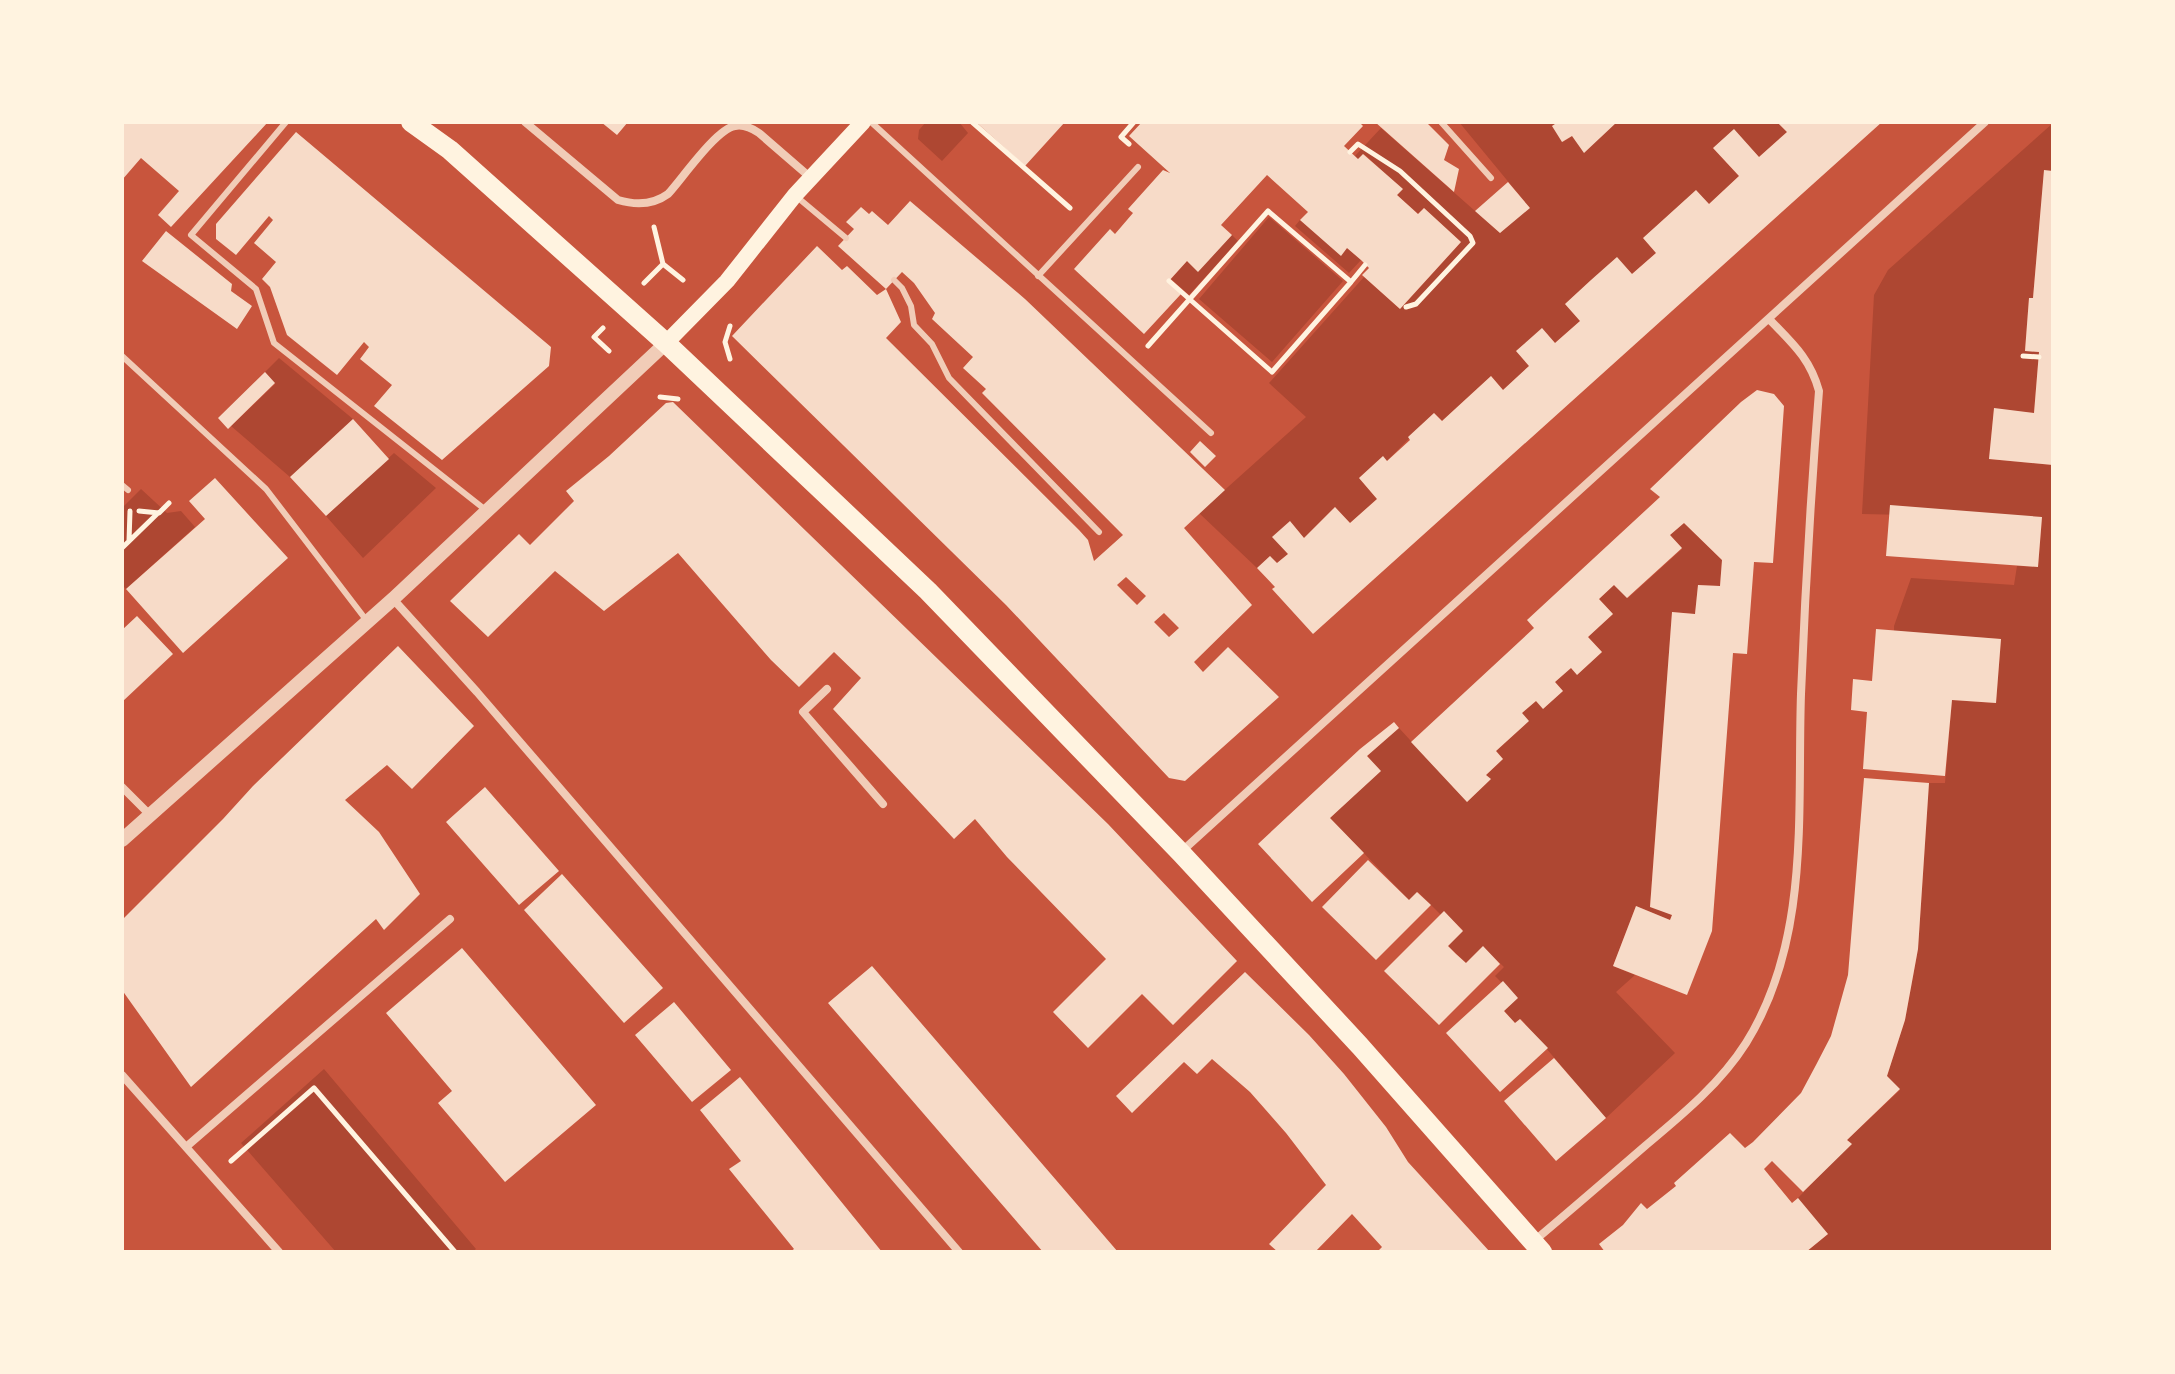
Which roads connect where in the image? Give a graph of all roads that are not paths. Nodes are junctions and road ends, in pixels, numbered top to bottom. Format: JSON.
{"nodes":[{"id":1,"x":286,"y":122,"type":"edge"},
{"id":2,"x":411,"y":122,"type":"edge"},
{"id":3,"x":525,"y":122,"type":"edge"},
{"id":4,"x":863,"y":122,"type":"edge"},
{"id":5,"x":871,"y":122,"type":"edge"},
{"id":6,"x":1441,"y":122,"type":"edge"},
{"id":7,"x":1985,"y":122,"type":"edge"},
{"id":8,"x":1138,"y":167,"type":"dead end"},
{"id":9,"x":811,"y":178,"type":"junction"},
{"id":10,"x":1491,"y":178,"type":"dead end"},
{"id":11,"x":795,"y":195,"type":"junction"},
{"id":12,"x":846,"y":238,"type":"dead end"},
{"id":13,"x":1038,"y":276,"type":"junction"},
{"id":14,"x":894,"y":280,"type":"dead end"},
{"id":15,"x":1769,"y":319,"type":"junction"},
{"id":16,"x":666,"y":343,"type":"junction"},
{"id":17,"x":122,"y":356,"type":"edge"},
{"id":18,"x":1211,"y":433,"type":"dead end"},
{"id":19,"x":487,"y":511,"type":"junction"},
{"id":20,"x":1099,"y":532,"type":"dead end"},
{"id":21,"x":393,"y":599,"type":"junction"},
{"id":22,"x":367,"y":621,"type":"junction"},
{"id":23,"x":827,"y":689,"type":"dead end"},
{"id":24,"x":122,"y":787,"type":"edge"},
{"id":25,"x":883,"y":804,"type":"dead end"},
{"id":26,"x":149,"y":814,"type":"junction"},
{"id":27,"x":122,"y":840,"type":"edge"},
{"id":28,"x":1181,"y":853,"type":"junction"},
{"id":29,"x":450,"y":919,"type":"dead end"},
{"id":30,"x":122,"y":1075,"type":"edge"},
{"id":31,"x":186,"y":1147,"type":"junction"},
{"id":32,"x":1538,"y":1247,"type":"edge"},
{"id":33,"x":279,"y":1252,"type":"edge"},
{"id":34,"x":959,"y":1252,"type":"edge"}],
"edges":[{"from":1,"to":19,"type":"lane"},
{"from":2,"to":16,"type":"main road"},
{"from":3,"to":9,"type":"street"},
{"from":4,"to":9,"type":"main road"},
{"from":5,"to":13,"type":"lane"},
{"from":6,"to":10,"type":"lane"},
{"from":7,"to":15,"type":"street"},
{"from":8,"to":13,"type":"lane"},
{"from":9,"to":11,"type":"main road"},
{"from":11,"to":12,"type":"lane"},
{"from":11,"to":16,"type":"main road"},
{"from":13,"to":18,"type":"lane"},
{"from":14,"to":20,"type":"lane"},
{"from":15,"to":28,"type":"street"},
{"from":15,"to":32,"type":"street"},
{"from":16,"to":19,"type":"street"},
{"from":16,"to":28,"type":"main road"},
{"from":17,"to":22,"type":"lane"},
{"from":19,"to":21,"type":"street"},
{"from":21,"to":22,"type":"street"},
{"from":21,"to":34,"type":"street"},
{"from":22,"to":26,"type":"street"},
{"from":23,"to":25,"type":"street"},
{"from":24,"to":26,"type":"street"},
{"from":26,"to":27,"type":"street"},
{"from":28,"to":32,"type":"main road"},
{"from":29,"to":31,"type":"street"},
{"from":30,"to":31,"type":"street"},
{"from":31,"to":33,"type":"street"}]}
